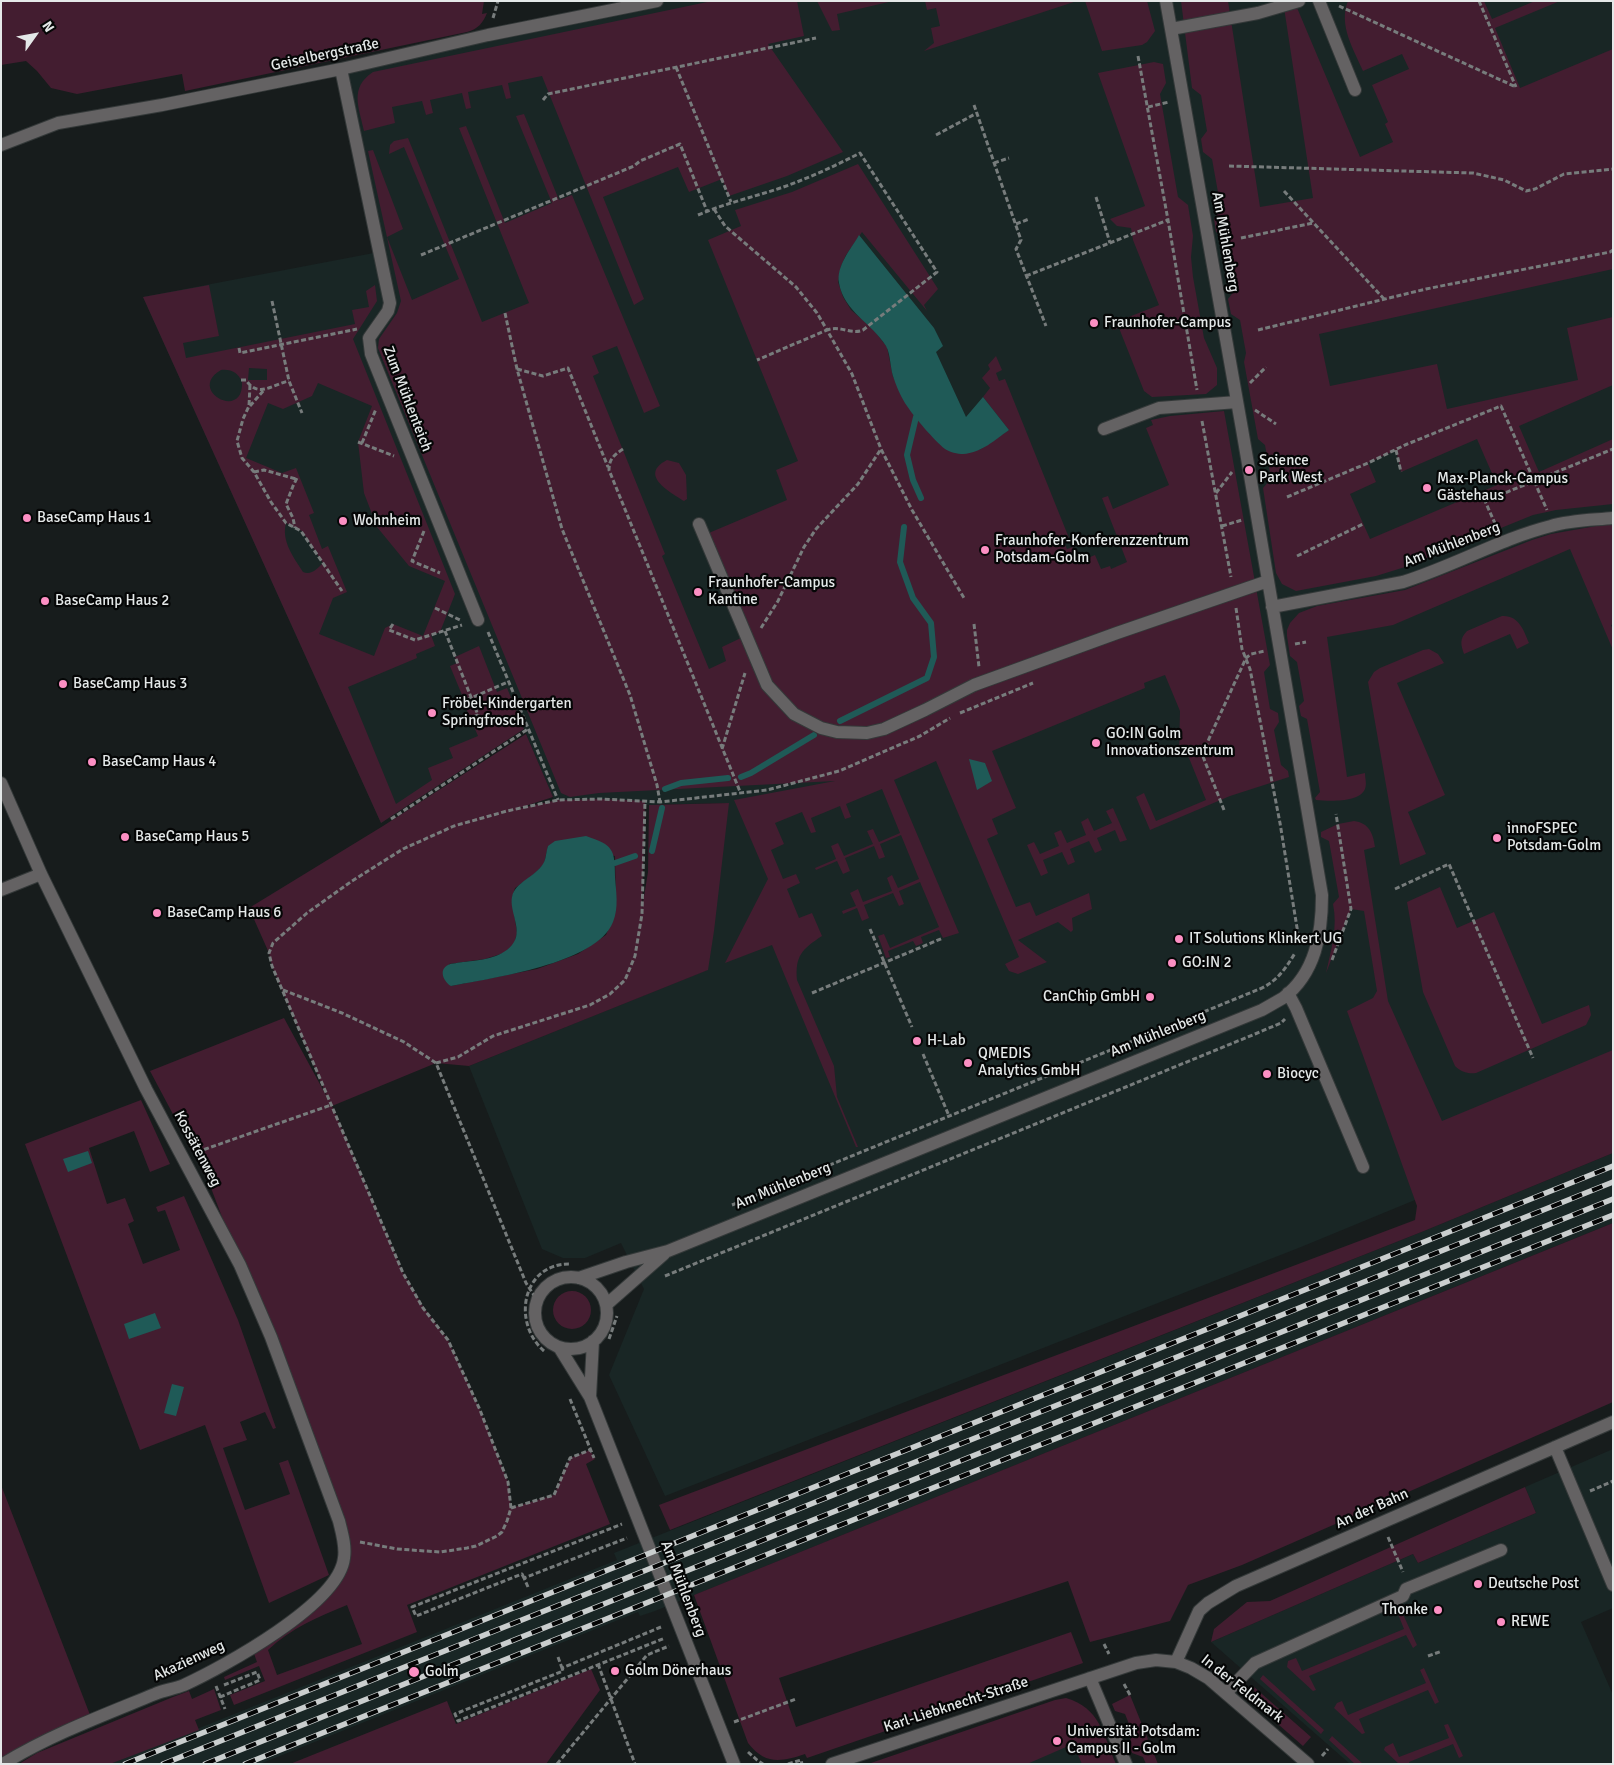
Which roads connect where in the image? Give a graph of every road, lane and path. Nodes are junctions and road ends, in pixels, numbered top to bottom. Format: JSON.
{"nodes":[{"id":1,"x":657,"y":1,"type":"edge"},
{"id":2,"x":1166,"y":1,"type":"edge"},
{"id":3,"x":1299,"y":1,"type":"edge"},
{"id":4,"x":1319,"y":1,"type":"edge"},
{"id":5,"x":1479,"y":1,"type":"edge"},
{"id":6,"x":1339,"y":5,"type":"dead end"},
{"id":7,"x":1171,"y":29,"type":"junction"},
{"id":8,"x":816,"y":38,"type":"dead end"},
{"id":9,"x":1138,"y":56,"type":"dead end"},
{"id":10,"x":676,"y":67,"type":"junction"},
{"id":11,"x":342,"y":69,"type":"junction"},
{"id":12,"x":1355,"y":90,"type":"dead end"},
{"id":13,"x":543,"y":100,"type":"dead end"},
{"id":14,"x":974,"y":105,"type":"dead end"},
{"id":15,"x":977,"y":113,"type":"junction"},
{"id":16,"x":936,"y":135,"type":"dead end"},
{"id":17,"x":1,"y":145,"type":"edge"},
{"id":18,"x":1009,"y":158,"type":"dead end"},
{"id":19,"x":994,"y":163,"type":"junction"},
{"id":20,"x":1229,"y":166,"type":"dead end"},
{"id":21,"x":1613,"y":169,"type":"edge"},
{"id":22,"x":1284,"y":191,"type":"dead end"},
{"id":23,"x":1096,"y":197,"type":"dead end"},
{"id":24,"x":731,"y":202,"type":"junction"},
{"id":25,"x":714,"y":209,"type":"junction"},
{"id":26,"x":707,"y":212,"type":"junction"},
{"id":27,"x":698,"y":215,"type":"dead end"},
{"id":28,"x":1029,"y":219,"type":"dead end"},
{"id":29,"x":1168,"y":220,"type":"junction"},
{"id":30,"x":1314,"y":223,"type":"junction"},
{"id":31,"x":1016,"y":224,"type":"junction"},
{"id":32,"x":1241,"y":238,"type":"dead end"},
{"id":33,"x":1110,"y":243,"type":"junction"},
{"id":34,"x":1613,"y":250,"type":"edge"},
{"id":35,"x":421,"y":255,"type":"dead end"},
{"id":36,"x":1026,"y":276,"type":"junction"},
{"id":37,"x":1385,"y":300,"type":"junction"},
{"id":38,"x":272,"y":301,"type":"dead end"},
{"id":39,"x":505,"y":313,"type":"dead end"},
{"id":40,"x":1046,"y":326,"type":"dead end"},
{"id":41,"x":360,"y":328,"type":"dead end"},
{"id":42,"x":827,"y":330,"type":"junction"},
{"id":43,"x":1258,"y":330,"type":"dead end"},
{"id":44,"x":281,"y":345,"type":"junction"},
{"id":45,"x":239,"y":348,"type":"dead end"},
{"id":46,"x":757,"y":360,"type":"dead end"},
{"id":47,"x":1266,"y":367,"type":"dead end"},
{"id":48,"x":517,"y":369,"type":"junction"},
{"id":49,"x":241,"y":380,"type":"dead end"},
{"id":50,"x":289,"y":380,"type":"junction"},
{"id":51,"x":250,"y":385,"type":"junction"},
{"id":52,"x":1246,"y":387,"type":"dead end"},
{"id":53,"x":265,"y":390,"type":"junction"},
{"id":54,"x":378,"y":402,"type":"dead end"},
{"id":55,"x":1243,"y":404,"type":"junction"},
{"id":56,"x":1200,"y":405,"type":"junction"},
{"id":57,"x":248,"y":410,"type":"junction"},
{"id":58,"x":302,"y":413,"type":"dead end"},
{"id":59,"x":1276,"y":424,"type":"dead end"},
{"id":60,"x":1104,"y":429,"type":"dead end"},
{"id":61,"x":623,"y":449,"type":"dead end"},
{"id":62,"x":881,"y":449,"type":"junction"},
{"id":63,"x":1613,"y":449,"type":"edge"},
{"id":64,"x":1396,"y":450,"type":"junction"},
{"id":65,"x":402,"y":460,"type":"dead end"},
{"id":66,"x":1236,"y":468,"type":"dead end"},
{"id":67,"x":609,"y":470,"type":"junction"},
{"id":68,"x":254,"y":472,"type":"junction"},
{"id":69,"x":1401,"y":472,"type":"dead end"},
{"id":70,"x":1534,"y":480,"type":"junction"},
{"id":71,"x":1481,"y":492,"type":"dead end"},
{"id":72,"x":1216,"y":494,"type":"junction"},
{"id":73,"x":1287,"y":497,"type":"dead end"},
{"id":74,"x":1485,"y":501,"type":"junction"},
{"id":75,"x":1613,"y":518,"type":"edge"},
{"id":76,"x":427,"y":523,"type":"dead end"},
{"id":77,"x":699,"y":524,"type":"dead end"},
{"id":78,"x":1363,"y":524,"type":"dead end"},
{"id":79,"x":1553,"y":525,"type":"junction"},
{"id":80,"x":295,"y":528,"type":"junction"},
{"id":81,"x":1504,"y":542,"type":"junction"},
{"id":82,"x":1297,"y":556,"type":"dead end"},
{"id":83,"x":448,"y":576,"type":"dead end"},
{"id":84,"x":1268,"y":581,"type":"junction"},
{"id":85,"x":342,"y":591,"type":"dead end"},
{"id":86,"x":1234,"y":592,"type":"junction"},
{"id":87,"x":964,"y":598,"type":"dead end"},
{"id":88,"x":1272,"y":607,"type":"junction"},
{"id":89,"x":434,"y":608,"type":"dead end"},
{"id":90,"x":1227,"y":614,"type":"dead end"},
{"id":91,"x":478,"y":620,"type":"joint"},
{"id":92,"x":394,"y":624,"type":"dead end"},
{"id":93,"x":974,"y":624,"type":"dead end"},
{"id":94,"x":444,"y":631,"type":"junction"},
{"id":95,"x":749,"y":646,"type":"junction"},
{"id":96,"x":1279,"y":648,"type":"junction"},
{"id":97,"x":1246,"y":658,"type":"junction"},
{"id":98,"x":508,"y":682,"type":"junction"},
{"id":99,"x":980,"y":682,"type":"junction"},
{"id":100,"x":1036,"y":682,"type":"dead end"},
{"id":101,"x":471,"y":698,"type":"junction"},
{"id":102,"x":460,"y":703,"type":"dead end"},
{"id":103,"x":471,"y":718,"type":"dead end"},
{"id":104,"x":528,"y":729,"type":"junction"},
{"id":105,"x":722,"y":749,"type":"junction"},
{"id":106,"x":1,"y":783,"type":"edge"},
{"id":107,"x":741,"y":794,"type":"junction"},
{"id":108,"x":558,"y":800,"type":"junction"},
{"id":109,"x":645,"y":801,"type":"junction"},
{"id":110,"x":660,"y":802,"type":"junction"},
{"id":111,"x":1224,"y":810,"type":"dead end"},
{"id":112,"x":1336,"y":814,"type":"dead end"},
{"id":113,"x":391,"y":819,"type":"dead end"},
{"id":114,"x":41,"y":874,"type":"junction"},
{"id":115,"x":1394,"y":889,"type":"dead end"},
{"id":116,"x":1,"y":890,"type":"edge"},
{"id":117,"x":870,"y":928,"type":"dead end"},
{"id":118,"x":942,"y":938,"type":"dead end"},
{"id":119,"x":884,"y":963,"type":"junction"},
{"id":120,"x":1329,"y":966,"type":"dead end"},
{"id":121,"x":283,"y":990,"type":"junction"},
{"id":122,"x":812,"y":993,"type":"dead end"},
{"id":123,"x":1288,"y":993,"type":"junction"},
{"id":124,"x":1296,"y":1008,"type":"junction"},
{"id":125,"x":912,"y":1027,"type":"dead end"},
{"id":126,"x":923,"y":1054,"type":"dead end"},
{"id":127,"x":1533,"y":1058,"type":"dead end"},
{"id":128,"x":436,"y":1063,"type":"junction"},
{"id":129,"x":331,"y":1106,"type":"junction"},
{"id":130,"x":948,"y":1116,"type":"junction"},
{"id":131,"x":183,"y":1157,"type":"junction"},
{"id":132,"x":1363,"y":1167,"type":"dead end"},
{"id":133,"x":725,"y":1208,"type":"dead end"},
{"id":134,"x":668,"y":1251,"type":"junction"},
{"id":135,"x":574,"y":1264,"type":"dead end"},
{"id":136,"x":580,"y":1278,"type":"junction"},
{"id":137,"x":659,"y":1279,"type":"dead end"},
{"id":138,"x":529,"y":1290,"type":"junction"},
{"id":139,"x":538,"y":1300,"type":"junction"},
{"id":140,"x":606,"y":1305,"type":"junction"},
{"id":141,"x":619,"y":1312,"type":"dead end"},
{"id":142,"x":594,"y":1341,"type":"junction"},
{"id":143,"x":608,"y":1341,"type":"dead end"},
{"id":144,"x":554,"y":1350,"type":"junction"},
{"id":145,"x":568,"y":1392,"type":"dead end"},
{"id":146,"x":590,"y":1397,"type":"junction"},
{"id":147,"x":1613,"y":1422,"type":"edge"},
{"id":148,"x":1555,"y":1448,"type":"junction"},
{"id":149,"x":590,"y":1450,"type":"junction"},
{"id":150,"x":594,"y":1459,"type":"dead end"},
{"id":151,"x":1613,"y":1481,"type":"edge"},
{"id":152,"x":1576,"y":1497,"type":"junction"},
{"id":153,"x":511,"y":1508,"type":"junction"},
{"id":154,"x":618,"y":1516,"type":"dead end"},
{"id":155,"x":1382,"y":1522,"type":"junction"},
{"id":156,"x":622,"y":1524,"type":"junction"},
{"id":157,"x":627,"y":1538,"type":"junction"},
{"id":158,"x":344,"y":1540,"type":"junction"},
{"id":159,"x":629,"y":1543,"type":"dead end"},
{"id":160,"x":1501,"y":1550,"type":"dead end"},
{"id":161,"x":524,"y":1578,"type":"junction"},
{"id":162,"x":1613,"y":1585,"type":"edge"},
{"id":163,"x":528,"y":1587,"type":"dead end"},
{"id":164,"x":1410,"y":1587,"type":"junction"},
{"id":165,"x":658,"y":1619,"type":"dead end"},
{"id":166,"x":661,"y":1627,"type":"junction"},
{"id":167,"x":665,"y":1638,"type":"junction"},
{"id":168,"x":669,"y":1646,"type":"junction"},
{"id":169,"x":1442,"y":1651,"type":"dead end"},
{"id":170,"x":671,"y":1653,"type":"dead end"},
{"id":171,"x":1428,"y":1656,"type":"dead end"},
{"id":172,"x":558,"y":1657,"type":"dead end"},
{"id":173,"x":1176,"y":1662,"type":"junction"},
{"id":174,"x":598,"y":1664,"type":"junction"},
{"id":175,"x":562,"y":1668,"type":"junction"},
{"id":176,"x":1090,"y":1678,"type":"junction"},
{"id":177,"x":1226,"y":1693,"type":"junction"},
{"id":178,"x":220,"y":1696,"type":"junction"},
{"id":179,"x":611,"y":1698,"type":"junction"},
{"id":180,"x":796,"y":1699,"type":"dead end"},
{"id":181,"x":225,"y":1709,"type":"dead end"},
{"id":182,"x":735,"y":1730,"type":"dead end"},
{"id":183,"x":743,"y":1746,"type":"dead end"},
{"id":184,"x":1328,"y":1749,"type":"dead end"},
{"id":185,"x":1314,"y":1762,"type":"edge"},
{"id":186,"x":3,"y":1764,"type":"edge"},
{"id":187,"x":558,"y":1764,"type":"edge"},
{"id":188,"x":635,"y":1764,"type":"edge"},
{"id":189,"x":734,"y":1764,"type":"edge"},
{"id":190,"x":763,"y":1764,"type":"edge"},
{"id":191,"x":788,"y":1764,"type":"edge"},
{"id":192,"x":802,"y":1764,"type":"edge"},
{"id":193,"x":832,"y":1764,"type":"edge"},
{"id":194,"x":1126,"y":1764,"type":"edge"}],
"edges":[{"from":1,"to":11,"type":"street","name":"Geiselbergstraße"},
{"from":2,"to":7,"type":"street","name":"Am Mühlenberg"},
{"from":3,"to":7,"type":"street"},
{"from":4,"to":12,"type":"street"},
{"from":5,"to":6,"type":"path"},
{"from":7,"to":55,"type":"street","name":"Am Mühlenberg"},
{"from":8,"to":10,"type":"path"},
{"from":9,"to":29,"type":"path"},
{"from":10,"to":13,"type":"path"},
{"from":10,"to":24,"type":"path"},
{"from":11,"to":17,"type":"street","name":"Geiselbergstraße"},
{"from":11,"to":91,"type":"street","name":"Zum Mühlenteich"},
{"from":14,"to":15,"type":"path"},
{"from":15,"to":16,"type":"path"},
{"from":15,"to":19,"type":"path"},
{"from":18,"to":19,"type":"path"},
{"from":19,"to":31,"type":"path"},
{"from":20,"to":21,"type":"path"},
{"from":22,"to":30,"type":"path"},
{"from":23,"to":33,"type":"path"},
{"from":24,"to":25,"type":"path"},
{"from":24,"to":42,"type":"path"},
{"from":25,"to":26,"type":"path"},
{"from":25,"to":42,"type":"path"},
{"from":26,"to":27,"type":"path"},
{"from":26,"to":35,"type":"path"},
{"from":28,"to":31,"type":"path"},
{"from":29,"to":33,"type":"path"},
{"from":29,"to":56,"type":"path"},
{"from":30,"to":32,"type":"path"},
{"from":30,"to":37,"type":"path"},
{"from":31,"to":36,"type":"path"},
{"from":33,"to":36,"type":"path"},
{"from":34,"to":37,"type":"path"},
{"from":36,"to":40,"type":"path"},
{"from":37,"to":43,"type":"path"},
{"from":38,"to":44,"type":"path"},
{"from":39,"to":48,"type":"path"},
{"from":41,"to":44,"type":"path"},
{"from":42,"to":46,"type":"path"},
{"from":42,"to":62,"type":"path"},
{"from":44,"to":45,"type":"path"},
{"from":44,"to":50,"type":"path"},
{"from":47,"to":52,"type":"path"},
{"from":48,"to":67,"type":"path"},
{"from":48,"to":110,"type":"path"},
{"from":49,"to":51,"type":"path"},
{"from":50,"to":53,"type":"path"},
{"from":50,"to":58,"type":"path"},
{"from":51,"to":53,"type":"path"},
{"from":51,"to":57,"type":"path"},
{"from":53,"to":57,"type":"path"},
{"from":54,"to":65,"type":"path"},
{"from":55,"to":56,"type":"street"},
{"from":55,"to":59,"type":"path"},
{"from":55,"to":84,"type":"street","name":"Am Mühlenberg"},
{"from":56,"to":60,"type":"street"},
{"from":56,"to":72,"type":"path"},
{"from":57,"to":68,"type":"path"},
{"from":61,"to":67,"type":"path"},
{"from":62,"to":87,"type":"path"},
{"from":62,"to":95,"type":"path"},
{"from":63,"to":70,"type":"path"},
{"from":64,"to":69,"type":"path"},
{"from":64,"to":70,"type":"path"},
{"from":64,"to":73,"type":"path"},
{"from":66,"to":72,"type":"path"},
{"from":67,"to":105,"type":"path"},
{"from":68,"to":80,"type":"path"},
{"from":68,"to":80,"type":"path"},
{"from":70,"to":74,"type":"path"},
{"from":70,"to":79,"type":"path"},
{"from":71,"to":74,"type":"path"},
{"from":72,"to":86,"type":"path"},
{"from":74,"to":81,"type":"path"},
{"from":75,"to":79,"type":"street","name":"Am Mühlenberg"},
{"from":76,"to":83,"type":"path"},
{"from":77,"to":95,"type":"street"},
{"from":78,"to":82,"type":"path"},
{"from":79,"to":81,"type":"street","name":"Am Mühlenberg"},
{"from":80,"to":85,"type":"path"},
{"from":81,"to":88,"type":"street","name":"Am Mühlenberg"},
{"from":84,"to":86,"type":"street"},
{"from":84,"to":88,"type":"street","name":"Am Mühlenberg"},
{"from":86,"to":99,"type":"street"},
{"from":88,"to":96,"type":"street","name":"Am Mühlenberg"},
{"from":89,"to":94,"type":"path"},
{"from":90,"to":97,"type":"path"},
{"from":91,"to":98,"type":"path"},
{"from":92,"to":94,"type":"path"},
{"from":93,"to":99,"type":"path"},
{"from":94,"to":101,"type":"path"},
{"from":95,"to":99,"type":"street"},
{"from":95,"to":105,"type":"path"},
{"from":96,"to":97,"type":"path"},
{"from":96,"to":123,"type":"street","name":"Am Mühlenberg"},
{"from":97,"to":111,"type":"path"},
{"from":97,"to":130,"type":"path"},
{"from":98,"to":101,"type":"path"},
{"from":98,"to":104,"type":"path"},
{"from":100,"to":107,"type":"path"},
{"from":101,"to":102,"type":"path"},
{"from":101,"to":103,"type":"path"},
{"from":104,"to":108,"type":"path"},
{"from":104,"to":113,"type":"path"},
{"from":105,"to":107,"type":"path"},
{"from":106,"to":114,"type":"street","name":"Kossätenweg"},
{"from":107,"to":110,"type":"path"},
{"from":108,"to":109,"type":"path"},
{"from":108,"to":121,"type":"path"},
{"from":109,"to":110,"type":"path"},
{"from":109,"to":128,"type":"path"},
{"from":112,"to":120,"type":"path"},
{"from":114,"to":116,"type":"street"},
{"from":114,"to":131,"type":"street","name":"Kossätenweg"},
{"from":115,"to":127,"type":"path"},
{"from":117,"to":119,"type":"path"},
{"from":118,"to":119,"type":"path"},
{"from":119,"to":122,"type":"path"},
{"from":119,"to":125,"type":"path"},
{"from":121,"to":128,"type":"path"},
{"from":121,"to":129,"type":"path"},
{"from":123,"to":124,"type":"street"},
{"from":123,"to":134,"type":"street","name":"Am Mühlenberg"},
{"from":124,"to":132,"type":"street"},
{"from":124,"to":137,"type":"path"},
{"from":126,"to":130,"type":"path"},
{"from":128,"to":138,"type":"path"},
{"from":129,"to":131,"type":"path"},
{"from":129,"to":153,"type":"path"},
{"from":130,"to":133,"type":"path"},
{"from":131,"to":158,"type":"street","name":"Kossätenweg"},
{"from":134,"to":136,"type":"street","name":"Am Mühlenberg"},
{"from":134,"to":140,"type":"street","name":"Am Mühlenberg"},
{"from":135,"to":138,"type":"path"},
{"from":136,"to":139,"type":"street","name":"Am Mühlenberg"},
{"from":136,"to":140,"type":"street"},
{"from":138,"to":139,"type":"path"},
{"from":138,"to":144,"type":"path"},
{"from":139,"to":144,"type":"street","name":"Am Mühlenberg"},
{"from":140,"to":142,"type":"street","name":"Am Mühlenberg"},
{"from":141,"to":143,"type":"path"},
{"from":142,"to":144,"type":"street"},
{"from":142,"to":146,"type":"street","name":"Am Mühlenberg"},
{"from":144,"to":146,"type":"street","name":"Am Mühlenberg"},
{"from":145,"to":149,"type":"path"},
{"from":146,"to":189,"type":"street","name":"Am Mühlenberg"},
{"from":147,"to":148,"type":"street","name":"An der Bahn"},
{"from":148,"to":152,"type":"street"},
{"from":148,"to":155,"type":"street","name":"An der Bahn"},
{"from":149,"to":150,"type":"path"},
{"from":149,"to":153,"type":"path"},
{"from":151,"to":152,"type":"path"},
{"from":152,"to":162,"type":"street"},
{"from":153,"to":158,"type":"path"},
{"from":154,"to":156,"type":"path"},
{"from":155,"to":164,"type":"path"},
{"from":155,"to":173,"type":"street","name":"An der Bahn"},
{"from":156,"to":157,"type":"path"},
{"from":156,"to":161,"type":"path"},
{"from":157,"to":159,"type":"path"},
{"from":157,"to":161,"type":"path"},
{"from":158,"to":186,"type":"street","name":"Akazienweg"},
{"from":160,"to":164,"type":"street"},
{"from":161,"to":163,"type":"path"},
{"from":164,"to":177,"type":"street"},
{"from":165,"to":166,"type":"path"},
{"from":166,"to":167,"type":"path"},
{"from":166,"to":175,"type":"path"},
{"from":167,"to":168,"type":"path"},
{"from":167,"to":174,"type":"path"},
{"from":168,"to":170,"type":"path"},
{"from":168,"to":179,"type":"path"},
{"from":169,"to":171,"type":"path"},
{"from":172,"to":175,"type":"path"},
{"from":173,"to":176,"type":"street","name":"In der Feldmark"},
{"from":173,"to":177,"type":"street","name":"In der Feldmark"},
{"from":174,"to":175,"type":"path"},
{"from":174,"to":179,"type":"path"},
{"from":176,"to":193,"type":"street","name":"Karl-Liebknecht-Straße"},
{"from":176,"to":194,"type":"street"},
{"from":177,"to":185,"type":"street","name":"In der Feldmark"},
{"from":178,"to":178,"type":"path"},
{"from":178,"to":181,"type":"path"},
{"from":179,"to":187,"type":"path"},
{"from":179,"to":188,"type":"path"},
{"from":180,"to":182,"type":"path"},
{"from":183,"to":190,"type":"path"},
{"from":184,"to":185,"type":"path"},
{"from":191,"to":192,"type":"path"}]}
